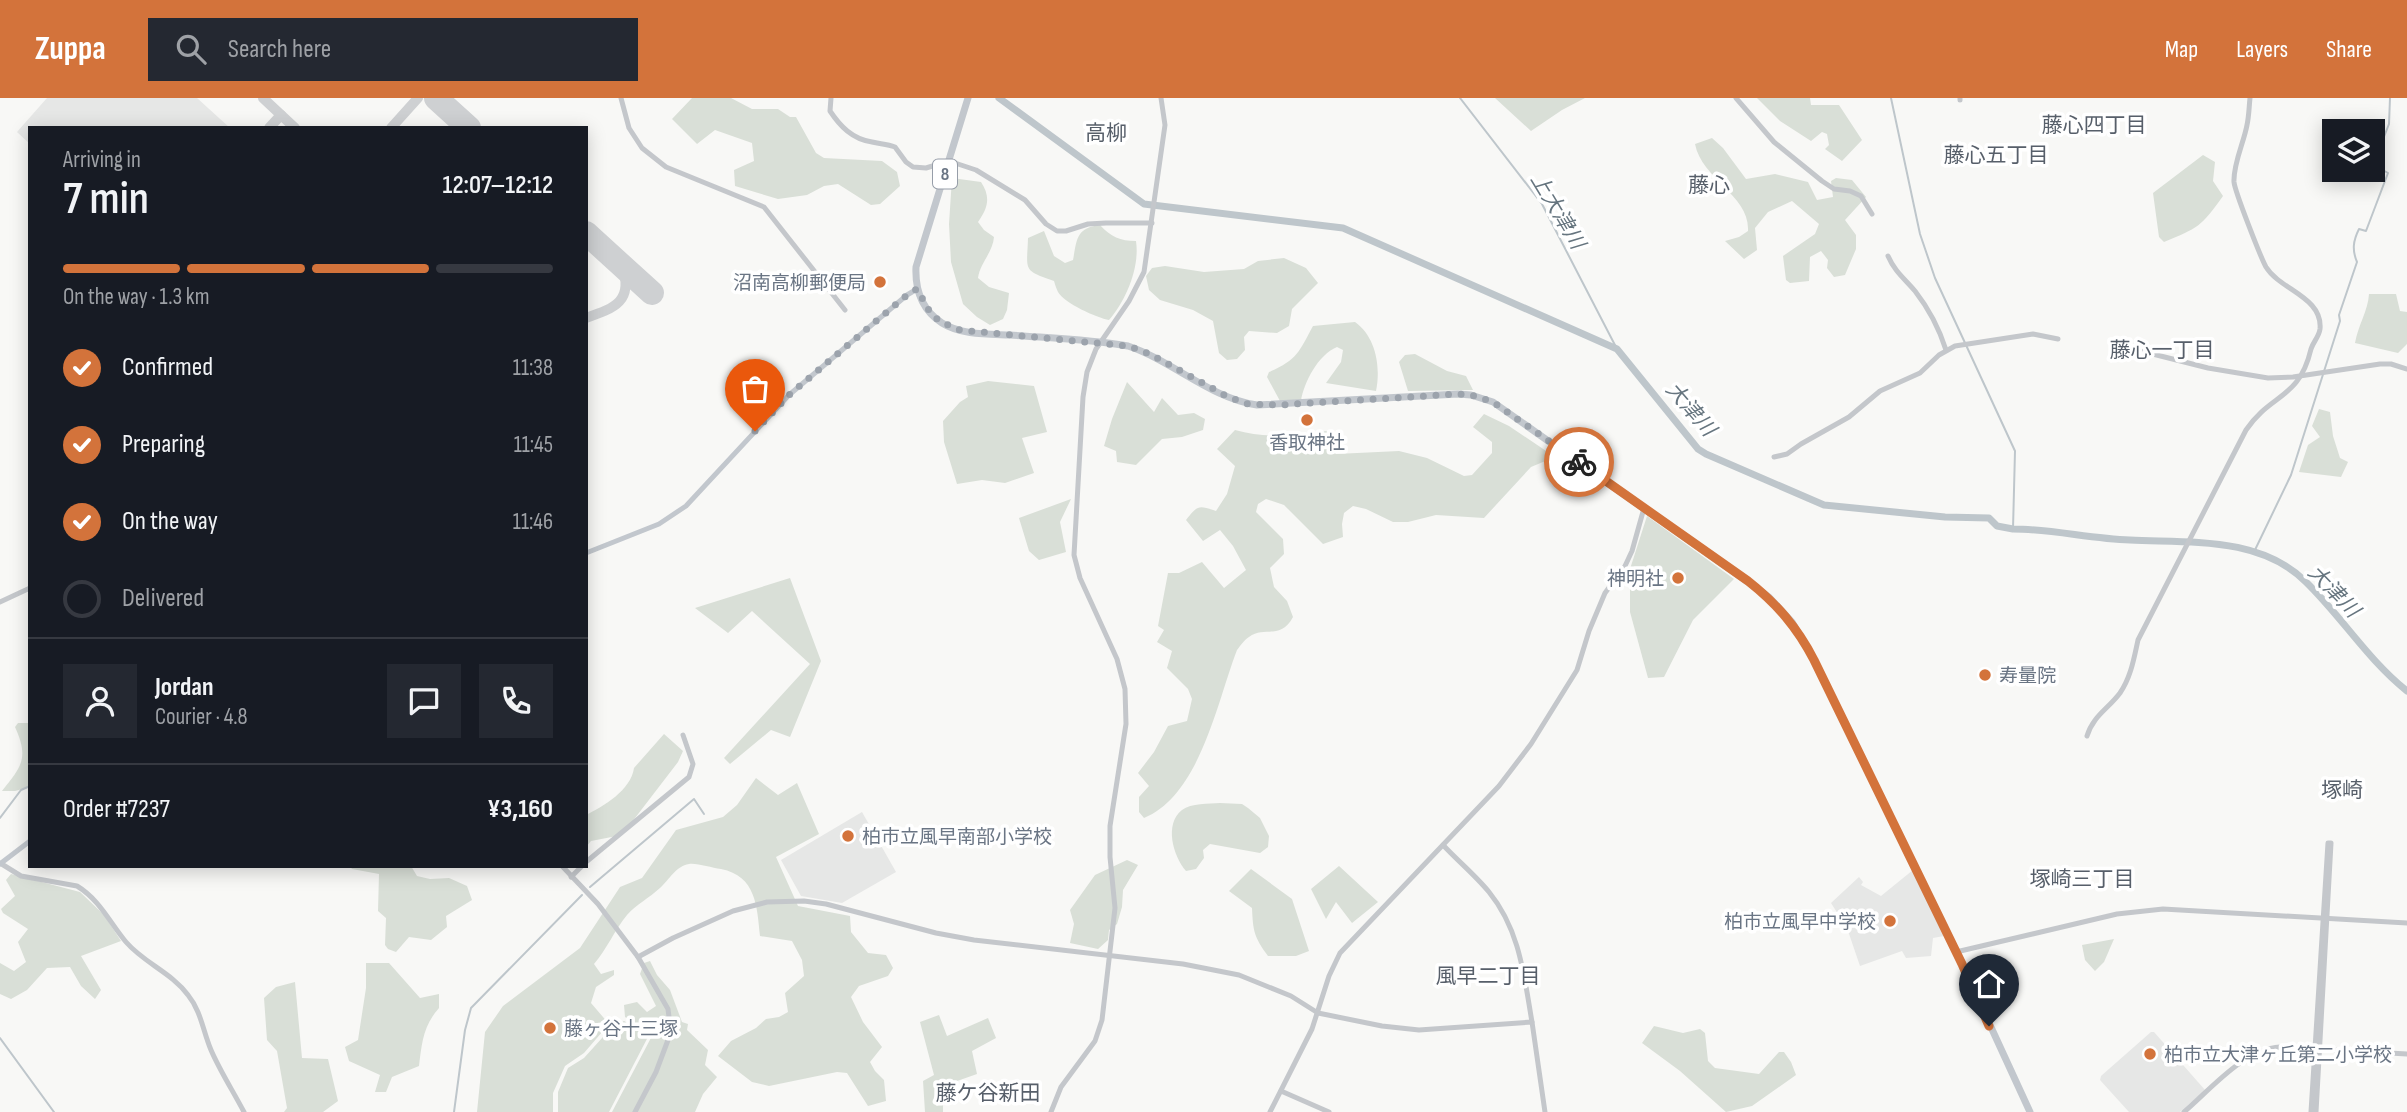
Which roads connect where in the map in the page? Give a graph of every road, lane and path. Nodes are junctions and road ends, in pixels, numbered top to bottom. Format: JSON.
{"nodes":[{"id":1,"x":621,"y":98,"type":"edge"},
{"id":2,"x":831,"y":98,"type":"edge"},
{"id":3,"x":968,"y":98,"type":"edge"},
{"id":4,"x":1161,"y":98,"type":"edge"},
{"id":5,"x":1736,"y":98,"type":"edge"},
{"id":6,"x":2250,"y":98,"type":"edge"},
{"id":7,"x":949,"y":161,"type":"junction"},
{"id":8,"x":1872,"y":214,"type":"dead end"},
{"id":9,"x":1152,"y":223,"type":"junction"},
{"id":10,"x":1888,"y":257,"type":"dead end"},
{"id":11,"x":917,"y":289,"type":"junction"},
{"id":12,"x":845,"y":310,"type":"dead end"},
{"id":13,"x":2058,"y":339,"type":"dead end"},
{"id":14,"x":1101,"y":342,"type":"junction"},
{"id":15,"x":2133,"y":349,"type":"dead end"},
{"id":16,"x":1946,"y":350,"type":"junction"},
{"id":17,"x":2407,"y":369,"type":"edge"},
{"id":18,"x":2302,"y":376,"type":"junction"},
{"id":19,"x":1774,"y":457,"type":"dead end"},
{"id":20,"x":1644,"y":508,"type":"junction"},
{"id":21,"x":588,"y":552,"type":"edge"},
{"id":22,"x":28,"y":589,"type":"edge"},
{"id":23,"x":0,"y":602,"type":"edge"},
{"id":24,"x":682,"y":735,"type":"dead end"},
{"id":25,"x":2087,"y":736,"type":"dead end"},
{"id":26,"x":28,"y":842,"type":"edge"},
{"id":27,"x":2330,"y":843,"type":"dead end"},
{"id":28,"x":1443,"y":845,"type":"junction"},
{"id":29,"x":588,"y":860,"type":"edge"},
{"id":30,"x":0,"y":863,"type":"edge"},
{"id":31,"x":564,"y":868,"type":"edge"},
{"id":32,"x":580,"y":868,"type":"edge"},
{"id":33,"x":571,"y":877,"type":"junction"},
{"id":34,"x":2324,"y":918,"type":"junction"},
{"id":35,"x":2407,"y":923,"type":"edge"},
{"id":36,"x":1956,"y":952,"type":"junction"},
{"id":37,"x":1109,"y":955,"type":"junction"},
{"id":38,"x":638,"y":957,"type":"junction"},
{"id":39,"x":1318,"y":1013,"type":"junction"},
{"id":40,"x":1532,"y":1022,"type":"junction"},
{"id":41,"x":2318,"y":1049,"type":"junction"},
{"id":42,"x":2407,"y":1054,"type":"edge"},
{"id":43,"x":1281,"y":1091,"type":"junction"},
{"id":44,"x":244,"y":1112,"type":"edge"},
{"id":45,"x":635,"y":1112,"type":"edge"},
{"id":46,"x":1051,"y":1112,"type":"edge"},
{"id":47,"x":1270,"y":1112,"type":"edge"},
{"id":48,"x":1329,"y":1112,"type":"edge"},
{"id":49,"x":1545,"y":1112,"type":"edge"},
{"id":50,"x":2030,"y":1112,"type":"edge"},
{"id":51,"x":2184,"y":1112,"type":"edge"},
{"id":52,"x":2314,"y":1112,"type":"edge"}],
"edges":[{"from":1,"to":12,"type":"street"},
{"from":2,"to":7,"type":"street"},
{"from":3,"to":7,"type":"main road","number":"8"},
{"from":4,"to":9,"type":"street"},
{"from":5,"to":8,"type":"street"},
{"from":6,"to":18,"type":"street"},
{"from":7,"to":9,"type":"street"},
{"from":7,"to":11,"type":"main road","number":"8"},
{"from":9,"to":14,"type":"street"},
{"from":10,"to":16,"type":"street"},
{"from":11,"to":14,"type":"main road"},
{"from":11,"to":21,"type":"main road"},
{"from":13,"to":16,"type":"street"},
{"from":14,"to":20,"type":"main road"},
{"from":14,"to":37,"type":"street"},
{"from":15,"to":18,"type":"street"},
{"from":16,"to":19,"type":"street"},
{"from":17,"to":18,"type":"street"},
{"from":18,"to":25,"type":"street"},
{"from":20,"to":28,"type":"street"},
{"from":20,"to":36,"type":"main road"},
{"from":22,"to":23,"type":"street"},
{"from":24,"to":29,"type":"street"},
{"from":26,"to":30,"type":"main road"},
{"from":27,"to":34,"type":"street"},
{"from":28,"to":39,"type":"street"},
{"from":28,"to":40,"type":"street"},
{"from":30,"to":44,"type":"street"},
{"from":31,"to":33,"type":"street"},
{"from":32,"to":33,"type":"street"},
{"from":33,"to":38,"type":"street"},
{"from":34,"to":35,"type":"street"},
{"from":34,"to":36,"type":"street"},
{"from":34,"to":41,"type":"street"},
{"from":36,"to":50,"type":"main road"},
{"from":37,"to":38,"type":"street"},
{"from":37,"to":39,"type":"street"},
{"from":37,"to":46,"type":"street"},
{"from":38,"to":45,"type":"street"},
{"from":39,"to":40,"type":"street"},
{"from":39,"to":43,"type":"street"},
{"from":40,"to":49,"type":"street"},
{"from":41,"to":42,"type":"street"},
{"from":41,"to":51,"type":"street"},
{"from":41,"to":52,"type":"street"},
{"from":43,"to":47,"type":"street"},
{"from":43,"to":48,"type":"street"}]}
